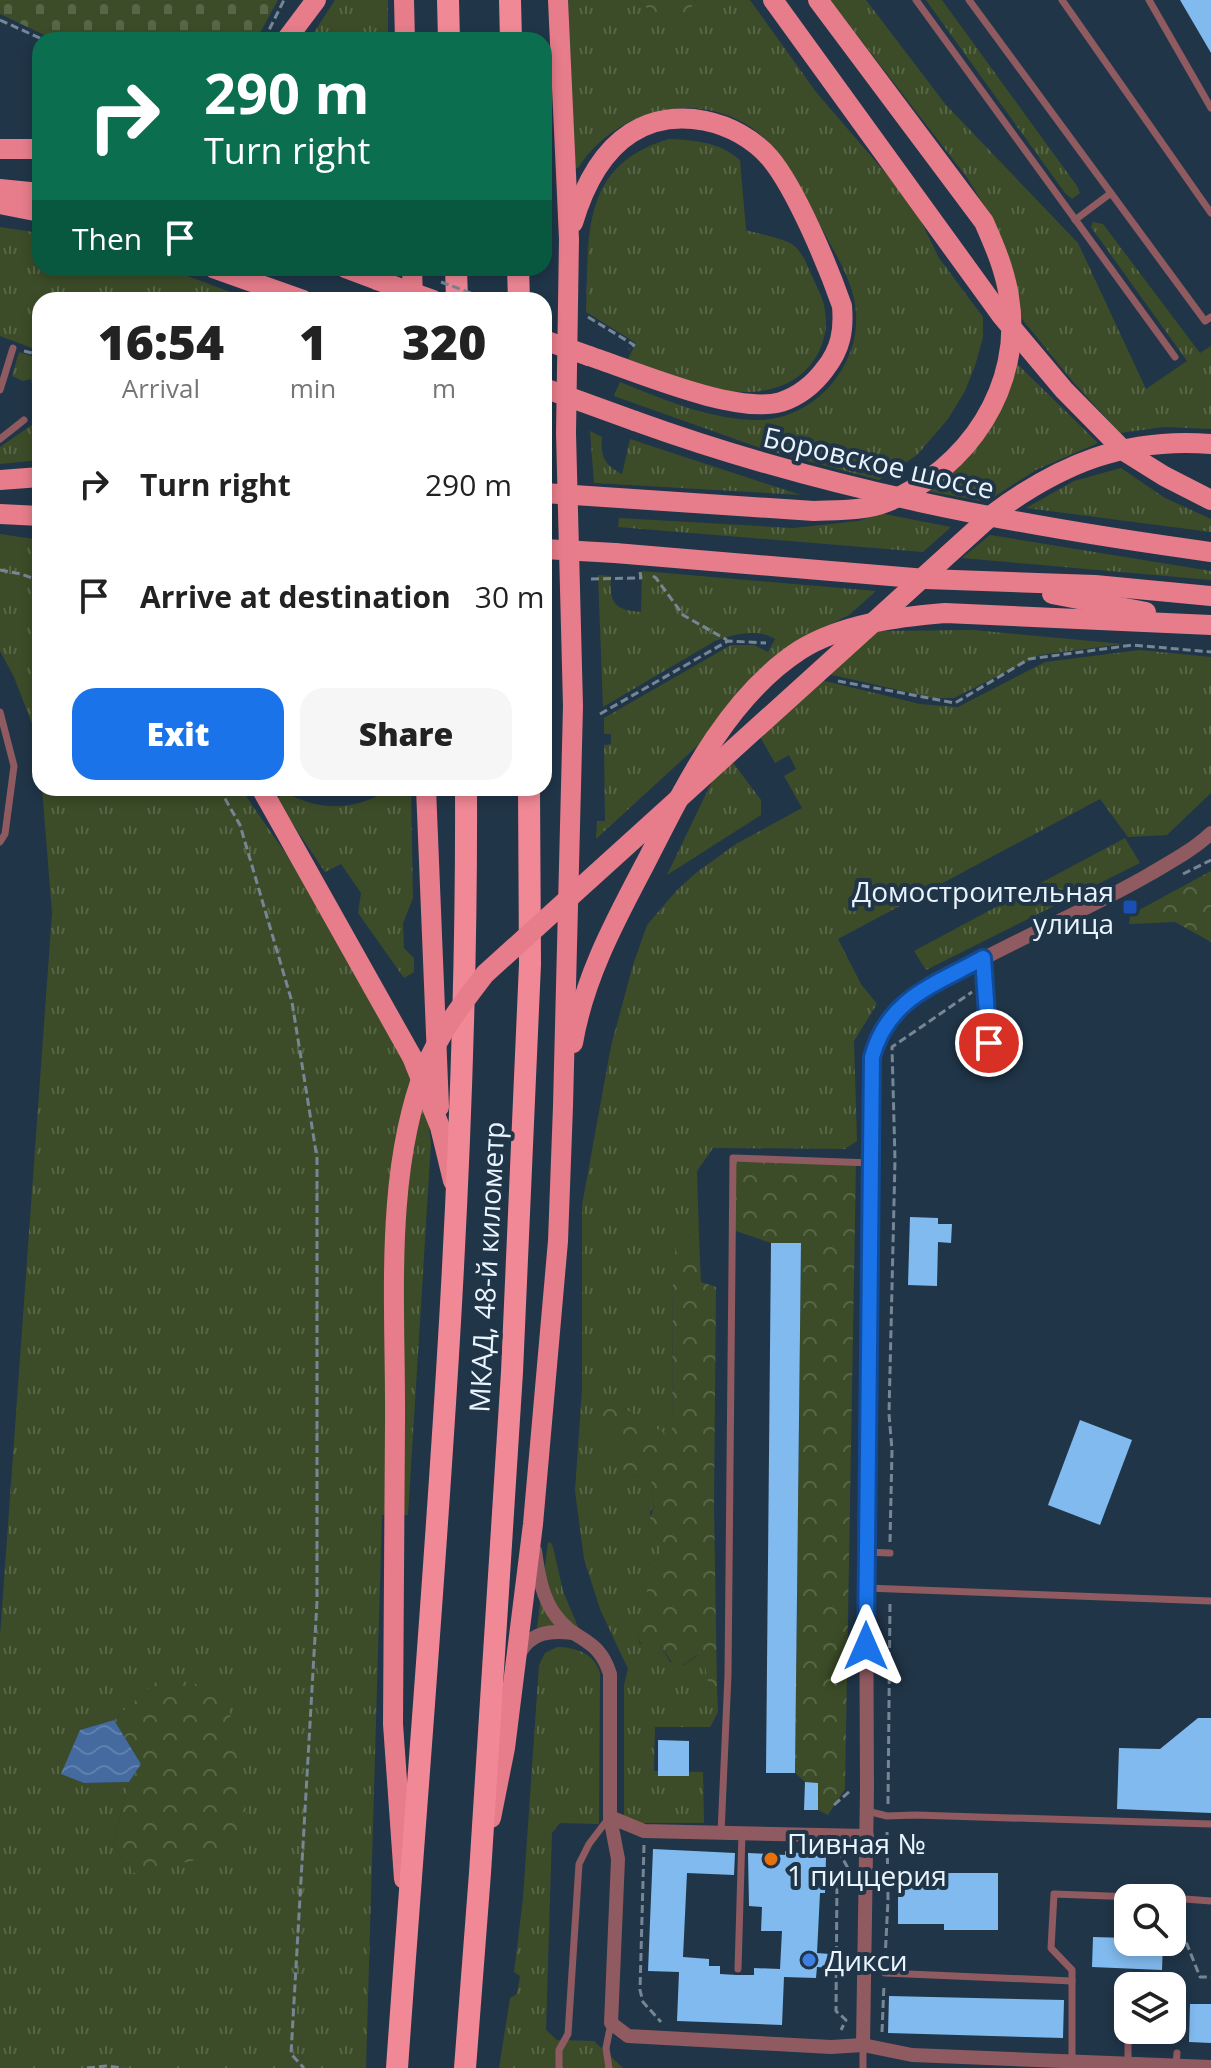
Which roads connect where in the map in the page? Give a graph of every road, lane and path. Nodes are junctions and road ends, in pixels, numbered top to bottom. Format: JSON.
{"nodes":[{"id":1,"x":284,"y":0,"type":"edge"},
{"id":2,"x":316,"y":0,"type":"edge"},
{"id":3,"x":404,"y":0,"type":"edge"},
{"id":4,"x":448,"y":0,"type":"edge"},
{"id":5,"x":510,"y":0,"type":"edge"},
{"id":6,"x":558,"y":0,"type":"edge"},
{"id":7,"x":773,"y":0,"type":"edge"},
{"id":8,"x":818,"y":0,"type":"edge"},
{"id":9,"x":916,"y":0,"type":"edge"},
{"id":10,"x":969,"y":0,"type":"edge"},
{"id":11,"x":1062,"y":0,"type":"edge"},
{"id":12,"x":1149,"y":0,"type":"edge"},
{"id":13,"x":0,"y":20,"type":"edge"},
{"id":14,"x":268,"y":32,"type":"edge"},
{"id":15,"x":292,"y":32,"type":"edge"},
{"id":16,"x":405,"y":32,"type":"edge"},
{"id":17,"x":449,"y":32,"type":"edge"},
{"id":18,"x":511,"y":32,"type":"edge"},
{"id":19,"x":32,"y":35,"type":"edge"},
{"id":20,"x":1211,"y":108,"type":"edge"},
{"id":21,"x":0,"y":149,"type":"edge"},
{"id":22,"x":32,"y":149,"type":"edge"},
{"id":23,"x":0,"y":189,"type":"edge"},
{"id":24,"x":32,"y":192,"type":"edge"},
{"id":25,"x":1111,"y":193,"type":"junction"},
{"id":26,"x":0,"y":204,"type":"edge"},
{"id":27,"x":32,"y":210,"type":"edge"},
{"id":28,"x":1211,"y":213,"type":"edge"},
{"id":29,"x":1075,"y":220,"type":"junction"},
{"id":30,"x":569,"y":239,"type":"junction"},
{"id":31,"x":236,"y":276,"type":"edge"},
{"id":32,"x":366,"y":276,"type":"edge"},
{"id":33,"x":432,"y":279,"type":"dead end"},
{"id":34,"x":280,"y":292,"type":"edge"},
{"id":35,"x":411,"y":292,"type":"edge"},
{"id":36,"x":468,"y":292,"type":"edge"},
{"id":37,"x":584,"y":315,"type":"dead end"},
{"id":38,"x":1211,"y":317,"type":"edge"},
{"id":39,"x":552,"y":343,"type":"edge"},
{"id":40,"x":634,"y":345,"type":"dead end"},
{"id":41,"x":13,"y":348,"type":"dead end"},
{"id":42,"x":1175,"y":357,"type":"dead end"},
{"id":43,"x":0,"y":390,"type":"edge"},
{"id":44,"x":552,"y":391,"type":"edge"},
{"id":45,"x":24,"y":420,"type":"dead end"},
{"id":46,"x":0,"y":439,"type":"edge"},
{"id":47,"x":1211,"y":444,"type":"edge"},
{"id":48,"x":32,"y":478,"type":"edge"},
{"id":49,"x":0,"y":480,"type":"edge"},
{"id":50,"x":552,"y":494,"type":"edge"},
{"id":51,"x":1211,"y":500,"type":"edge"},
{"id":52,"x":4,"y":514,"type":"edge"},
{"id":53,"x":32,"y":516,"type":"edge"},
{"id":54,"x":32,"y":521,"type":"edge"},
{"id":55,"x":552,"y":549,"type":"edge"},
{"id":56,"x":1211,"y":552,"type":"edge"},
{"id":57,"x":0,"y":570,"type":"edge"},
{"id":58,"x":640,"y":572,"type":"dead end"},
{"id":59,"x":32,"y":578,"type":"edge"},
{"id":60,"x":641,"y":578,"type":"dead end"},
{"id":61,"x":591,"y":579,"type":"dead end"},
{"id":62,"x":997,"y":583,"type":"junction"},
{"id":63,"x":1211,"y":596,"type":"edge"},
{"id":64,"x":1211,"y":625,"type":"edge"},
{"id":65,"x":728,"y":641,"type":"junction"},
{"id":66,"x":766,"y":643,"type":"dead end"},
{"id":67,"x":1211,"y":652,"type":"edge"},
{"id":68,"x":838,"y":681,"type":"dead end"},
{"id":69,"x":0,"y":712,"type":"edge"},
{"id":70,"x":600,"y":714,"type":"dead end"},
{"id":71,"x":224,"y":796,"type":"edge"},
{"id":72,"x":265,"y":796,"type":"edge"},
{"id":73,"x":426,"y":796,"type":"edge"},
{"id":74,"x":466,"y":796,"type":"edge"},
{"id":75,"x":529,"y":796,"type":"edge"},
{"id":76,"x":1211,"y":833,"type":"edge"},
{"id":77,"x":0,"y":842,"type":"edge"},
{"id":78,"x":983,"y":958,"type":"junction"},
{"id":79,"x":985,"y":984,"type":"junction"},
{"id":80,"x":991,"y":1065,"type":"dead end"},
{"id":81,"x":563,"y":1106,"type":"junction"},
{"id":82,"x":440,"y":1127,"type":"junction"},
{"id":83,"x":871,"y":1163,"type":"junction"},
{"id":84,"x":457,"y":1222,"type":"junction"},
{"id":85,"x":533,"y":1524,"type":"junction"},
{"id":86,"x":866,"y":1552,"type":"junction"},
{"id":87,"x":890,"y":1553,"type":"joint"},
{"id":88,"x":866,"y":1588,"type":"junction"},
{"id":89,"x":1211,"y":1601,"type":"edge"},
{"id":90,"x":890,"y":1603,"type":"dead end"},
{"id":91,"x":573,"y":1633,"type":"junction"},
{"id":92,"x":516,"y":1660,"type":"junction"},
{"id":93,"x":851,"y":1790,"type":"dead end"},
{"id":94,"x":834,"y":1805,"type":"dead end"},
{"id":95,"x":867,"y":1811,"type":"junction"},
{"id":96,"x":887,"y":1816,"type":"junction"},
{"id":97,"x":610,"y":1817,"type":"junction"},
{"id":98,"x":1211,"y":1824,"type":"edge"},
{"id":99,"x":644,"y":1831,"type":"junction"},
{"id":100,"x":721,"y":1833,"type":"junction"},
{"id":101,"x":742,"y":1834,"type":"junction"},
{"id":102,"x":830,"y":1836,"type":"junction"},
{"id":103,"x":867,"y":1836,"type":"junction"},
{"id":104,"x":480,"y":1873,"type":"junction"},
{"id":105,"x":1114,"y":1896,"type":"edge"},
{"id":106,"x":1186,"y":1899,"type":"edge"},
{"id":107,"x":1211,"y":1901,"type":"edge"},
{"id":108,"x":407,"y":1920,"type":"junction"},
{"id":109,"x":1186,"y":1941,"type":"edge"},
{"id":110,"x":738,"y":1969,"type":"dead end"},
{"id":111,"x":885,"y":1973,"type":"junction"},
{"id":112,"x":1211,"y":1977,"type":"edge"},
{"id":113,"x":1072,"y":1981,"type":"junction"},
{"id":114,"x":846,"y":2020,"type":"dead end"},
{"id":115,"x":611,"y":2023,"type":"junction"},
{"id":116,"x":663,"y":2023,"type":"dead end"},
{"id":117,"x":882,"y":2036,"type":"dead end"},
{"id":118,"x":1128,"y":2044,"type":"edge"},
{"id":119,"x":863,"y":2045,"type":"junction"},
{"id":120,"x":1176,"y":2060,"type":"edge"},
{"id":121,"x":1072,"y":2062,"type":"junction"},
{"id":122,"x":1128,"y":2065,"type":"junction"},
{"id":123,"x":1211,"y":2067,"type":"edge"},
{"id":124,"x":87,"y":2068,"type":"edge"},
{"id":125,"x":123,"y":2068,"type":"edge"},
{"id":126,"x":304,"y":2068,"type":"edge"},
{"id":127,"x":397,"y":2068,"type":"edge"},
{"id":128,"x":465,"y":2068,"type":"edge"},
{"id":129,"x":559,"y":2068,"type":"edge"},
{"id":130,"x":609,"y":2068,"type":"edge"},
{"id":131,"x":863,"y":2068,"type":"edge"}],
"edges":[{"from":1,"to":14,"type":"path"},
{"from":2,"to":15,"type":"main road"},
{"from":3,"to":16,"type":"main road"},
{"from":4,"to":17,"type":"highway"},
{"from":5,"to":18,"type":"highway"},
{"from":6,"to":30,"type":"main road"},
{"from":7,"to":51,"type":"main road"},
{"from":8,"to":50,"type":"main road","bridge":true},
{"from":9,"to":29,"type":"lane"},
{"from":10,"to":25,"type":"lane"},
{"from":11,"to":28,"type":"lane"},
{"from":12,"to":20,"type":"lane"},
{"from":13,"to":19,"type":"path"},
{"from":21,"to":22,"type":"main road"},
{"from":23,"to":24,"type":"main road"},
{"from":25,"to":29,"type":"lane"},
{"from":25,"to":38,"type":"lane"},
{"from":26,"to":27,"type":"main road"},
{"from":29,"to":42,"type":"lane"},
{"from":30,"to":39,"type":"main road","bridge":true},
{"from":30,"to":81,"type":"main road"},
{"from":31,"to":34,"type":"main road"},
{"from":32,"to":35,"type":"main road","bridge":true},
{"from":33,"to":36,"type":"path","bridge":true},
{"from":37,"to":40,"type":"path"},
{"from":41,"to":43,"type":"lane"},
{"from":44,"to":56,"type":"main road","name":"Боровское шоссе","bridge":true},
{"from":45,"to":46,"type":"lane"},
{"from":47,"to":108,"type":"main road","bridge":true},
{"from":48,"to":49,"type":"main road"},
{"from":52,"to":53,"type":"main road"},
{"from":52,"to":54,"type":"main road"},
{"from":55,"to":62,"type":"main road","bridge":true},
{"from":57,"to":59,"type":"path"},
{"from":58,"to":65,"type":"path"},
{"from":60,"to":61,"type":"path"},
{"from":62,"to":63,"type":"main road"},
{"from":62,"to":64,"type":"main road"},
{"from":64,"to":81,"type":"main road"},
{"from":65,"to":66,"type":"path"},
{"from":65,"to":70,"type":"path"},
{"from":67,"to":68,"type":"path"},
{"from":69,"to":77,"type":"lane"},
{"from":71,"to":126,"type":"path"},
{"from":72,"to":82,"type":"main road"},
{"from":73,"to":82,"type":"main road"},
{"from":74,"to":84,"type":"highway","name":"МКАД, 48-й километр"},
{"from":75,"to":104,"type":"highway","name":"МКАД, 48-й километр"},
{"from":76,"to":78,"type":"street"},
{"from":78,"to":79,"type":"lane"},
{"from":78,"to":83,"type":"street"},
{"from":79,"to":80,"type":"lane"},
{"from":79,"to":87,"type":"path"},
{"from":81,"to":85,"type":"main road"},
{"from":82,"to":84,"type":"main road"},
{"from":83,"to":86,"type":"street"},
{"from":83,"to":100,"type":"lane"},
{"from":84,"to":108,"type":"highway","name":"МКАД, 48-й километр"},
{"from":85,"to":91,"type":"street"},
{"from":85,"to":92,"type":"main road"},
{"from":86,"to":87,"type":"lane"},
{"from":86,"to":88,"type":"street"},
{"from":88,"to":89,"type":"lane"},
{"from":88,"to":95,"type":"street"},
{"from":90,"to":96,"type":"path"},
{"from":91,"to":92,"type":"street"},
{"from":91,"to":97,"type":"street"},
{"from":92,"to":104,"type":"main road"},
{"from":93,"to":94,"type":"path"},
{"from":95,"to":96,"type":"lane"},
{"from":95,"to":103,"type":"street"},
{"from":96,"to":98,"type":"lane"},
{"from":96,"to":111,"type":"path"},
{"from":97,"to":99,"type":"street"},
{"from":97,"to":115,"type":"street"},
{"from":97,"to":129,"type":"lane"},
{"from":99,"to":100,"type":"street"},
{"from":99,"to":116,"type":"path"},
{"from":100,"to":101,"type":"street"},
{"from":101,"to":102,"type":"street"},
{"from":101,"to":110,"type":"lane"},
{"from":102,"to":103,"type":"street"},
{"from":102,"to":114,"type":"path"},
{"from":103,"to":119,"type":"street"},
{"from":104,"to":128,"type":"highway","name":"МКАД, 48-й километр"},
{"from":105,"to":113,"type":"lane"},
{"from":106,"to":107,"type":"lane"},
{"from":108,"to":127,"type":"highway","name":"МКАД, 48-й километр"},
{"from":109,"to":112,"type":"path"},
{"from":111,"to":113,"type":"lane"},
{"from":111,"to":117,"type":"path"},
{"from":113,"to":121,"type":"lane"},
{"from":115,"to":119,"type":"street"},
{"from":115,"to":130,"type":"lane"},
{"from":118,"to":122,"type":"lane"},
{"from":119,"to":121,"type":"street"},
{"from":119,"to":131,"type":"lane"},
{"from":120,"to":122,"type":"street"},
{"from":120,"to":123,"type":"street"},
{"from":121,"to":122,"type":"street"},
{"from":124,"to":125,"type":"path"}]}
